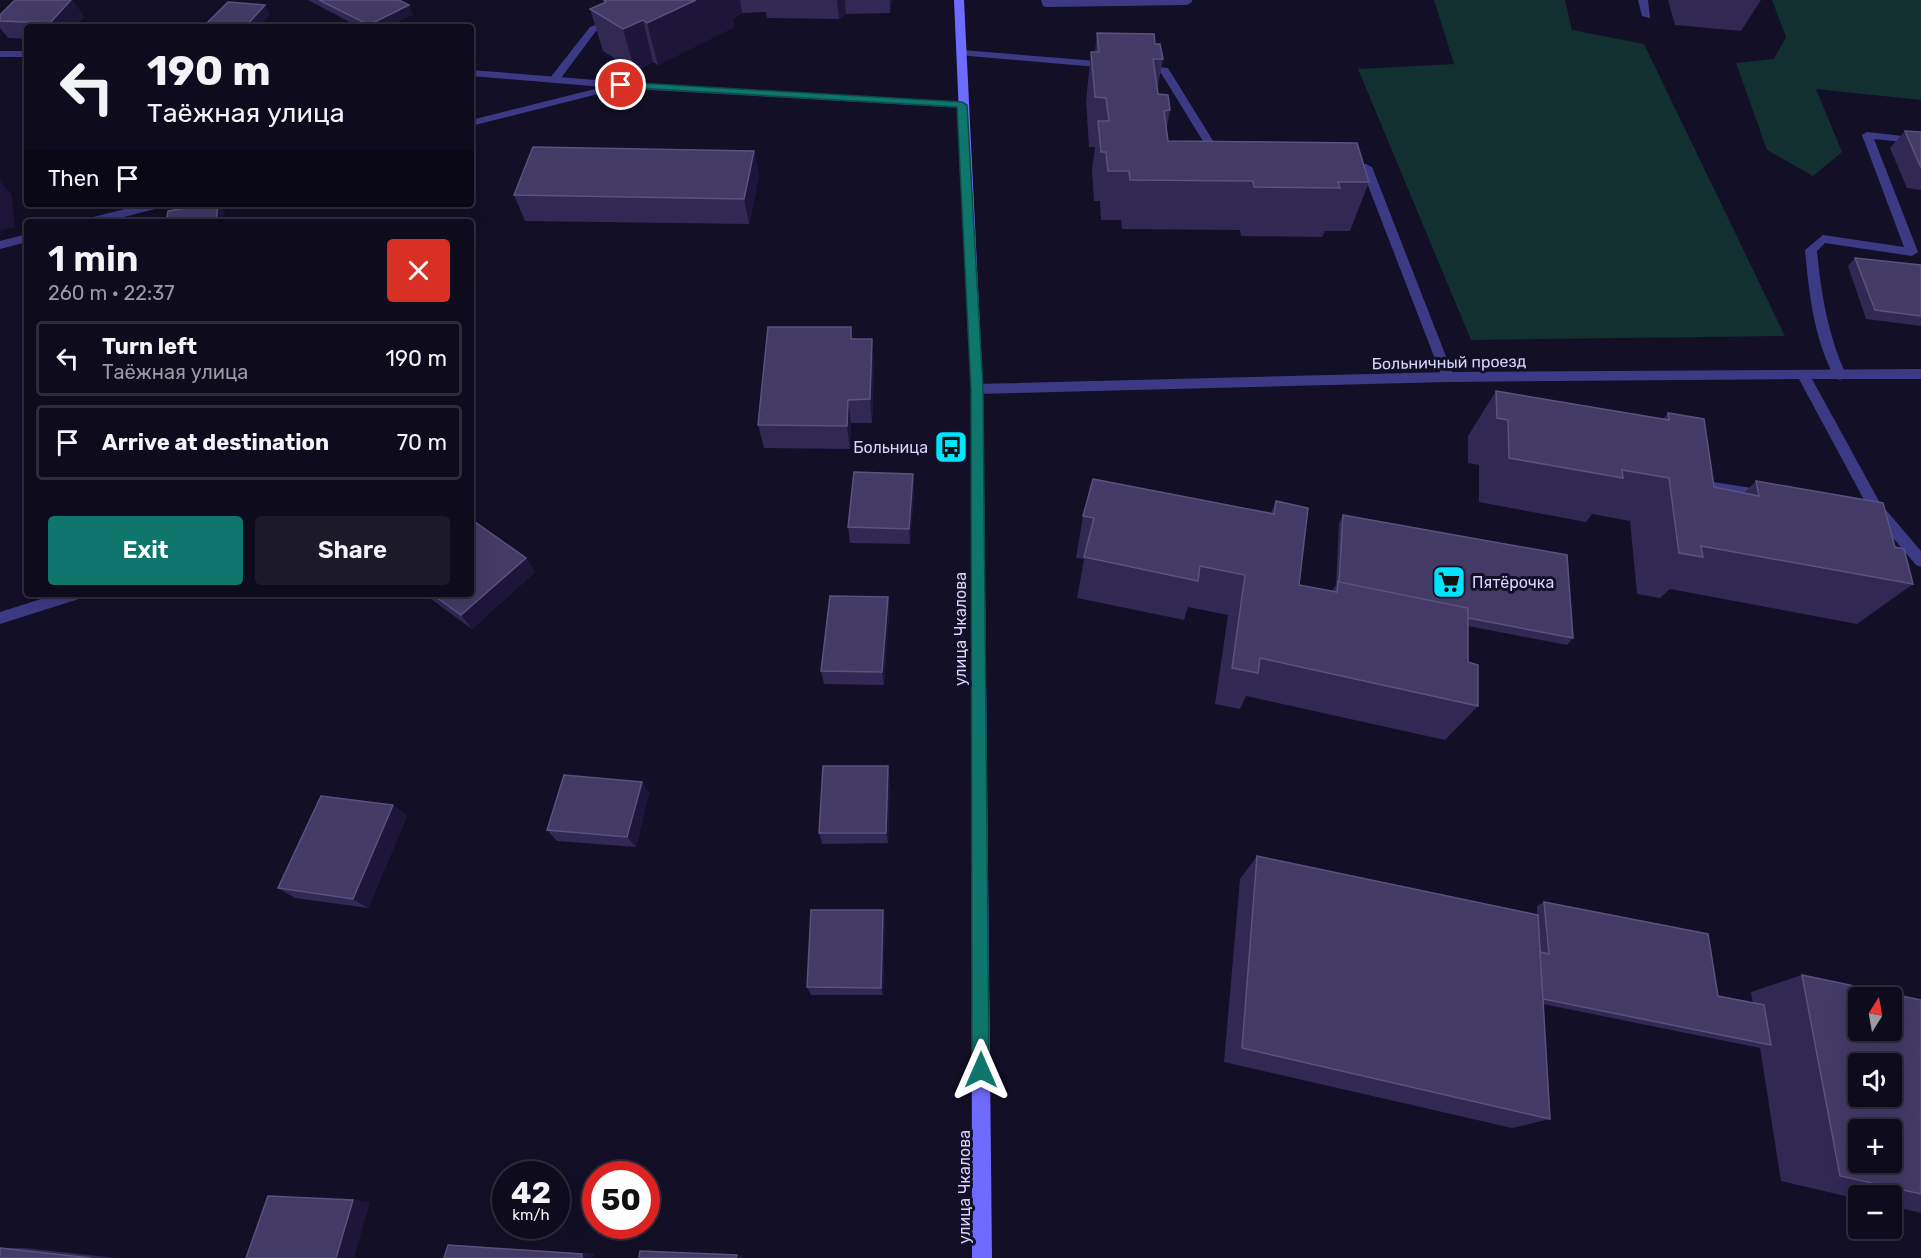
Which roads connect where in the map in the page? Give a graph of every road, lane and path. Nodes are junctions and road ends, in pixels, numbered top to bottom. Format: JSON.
{"nodes":[{"id":1,"x":959,"y":0,"type":"edge"},
{"id":2,"x":1046,"y":0,"type":"edge"},
{"id":3,"x":1187,"y":0,"type":"edge"},
{"id":4,"x":1643,"y":0,"type":"edge"},
{"id":5,"x":1647,"y":16,"type":"dead end"},
{"id":6,"x":626,"y":17,"type":"edge"},
{"id":7,"x":962,"y":53,"type":"junction"},
{"id":8,"x":0,"y":54,"type":"edge"},
{"id":9,"x":24,"y":54,"type":"edge"},
{"id":10,"x":474,"y":73,"type":"edge"},
{"id":11,"x":554,"y":80,"type":"junction"},
{"id":12,"x":621,"y":85,"type":"junction"},
{"id":13,"x":962,"y":105,"type":"junction"},
{"id":14,"x":474,"y":122,"type":"edge"},
{"id":15,"x":1921,"y":141,"type":"edge"},
{"id":16,"x":1227,"y":158,"type":"edge"},
{"id":17,"x":1332,"y":165,"type":"edge"},
{"id":18,"x":147,"y":207,"type":"edge"},
{"id":19,"x":101,"y":219,"type":"edge"},
{"id":20,"x":24,"y":239,"type":"edge"},
{"id":21,"x":0,"y":245,"type":"edge"},
{"id":22,"x":1921,"y":374,"type":"edge"},
{"id":23,"x":1840,"y":375,"type":"junction"},
{"id":24,"x":1804,"y":376,"type":"junction"},
{"id":25,"x":1448,"y":377,"type":"junction"},
{"id":26,"x":977,"y":389,"type":"junction"},
{"id":27,"x":1713,"y":487,"type":"edge"},
{"id":28,"x":1780,"y":498,"type":"edge"},
{"id":29,"x":1856,"y":507,"type":"edge"},
{"id":30,"x":1875,"y":507,"type":"junction"},
{"id":31,"x":1921,"y":561,"type":"edge"},
{"id":32,"x":66,"y":597,"type":"edge"},
{"id":33,"x":0,"y":618,"type":"edge"},
{"id":34,"x":982,"y":1258,"type":"edge"}],
"edges":[{"from":1,"to":7,"type":"main road","name":"улица Чкалова"},
{"from":2,"to":3,"type":"street"},
{"from":4,"to":5,"type":"street"},
{"from":6,"to":11,"type":"street"},
{"from":7,"to":13,"type":"main road","name":"улица Чкалова"},
{"from":7,"to":16,"type":"street"},
{"from":8,"to":9,"type":"street"},
{"from":10,"to":11,"type":"street"},
{"from":11,"to":12,"type":"street"},
{"from":12,"to":13,"type":"street"},
{"from":12,"to":14,"type":"street"},
{"from":13,"to":26,"type":"main road","name":"улица Чкалова"},
{"from":15,"to":23,"type":"street"},
{"from":17,"to":25,"type":"street"},
{"from":18,"to":19,"type":"street"},
{"from":20,"to":21,"type":"street"},
{"from":22,"to":23,"type":"street","name":"Больничный проезд"},
{"from":23,"to":24,"type":"street","name":"Больничный проезд"},
{"from":24,"to":25,"type":"street","name":"Больничный проезд"},
{"from":24,"to":30,"type":"street"},
{"from":25,"to":26,"type":"street","name":"Больничный проезд"},
{"from":26,"to":34,"type":"main road","name":"улица Чкалова"},
{"from":27,"to":28,"type":"street"},
{"from":29,"to":30,"type":"street"},
{"from":30,"to":31,"type":"street"},
{"from":32,"to":33,"type":"street"}]}
